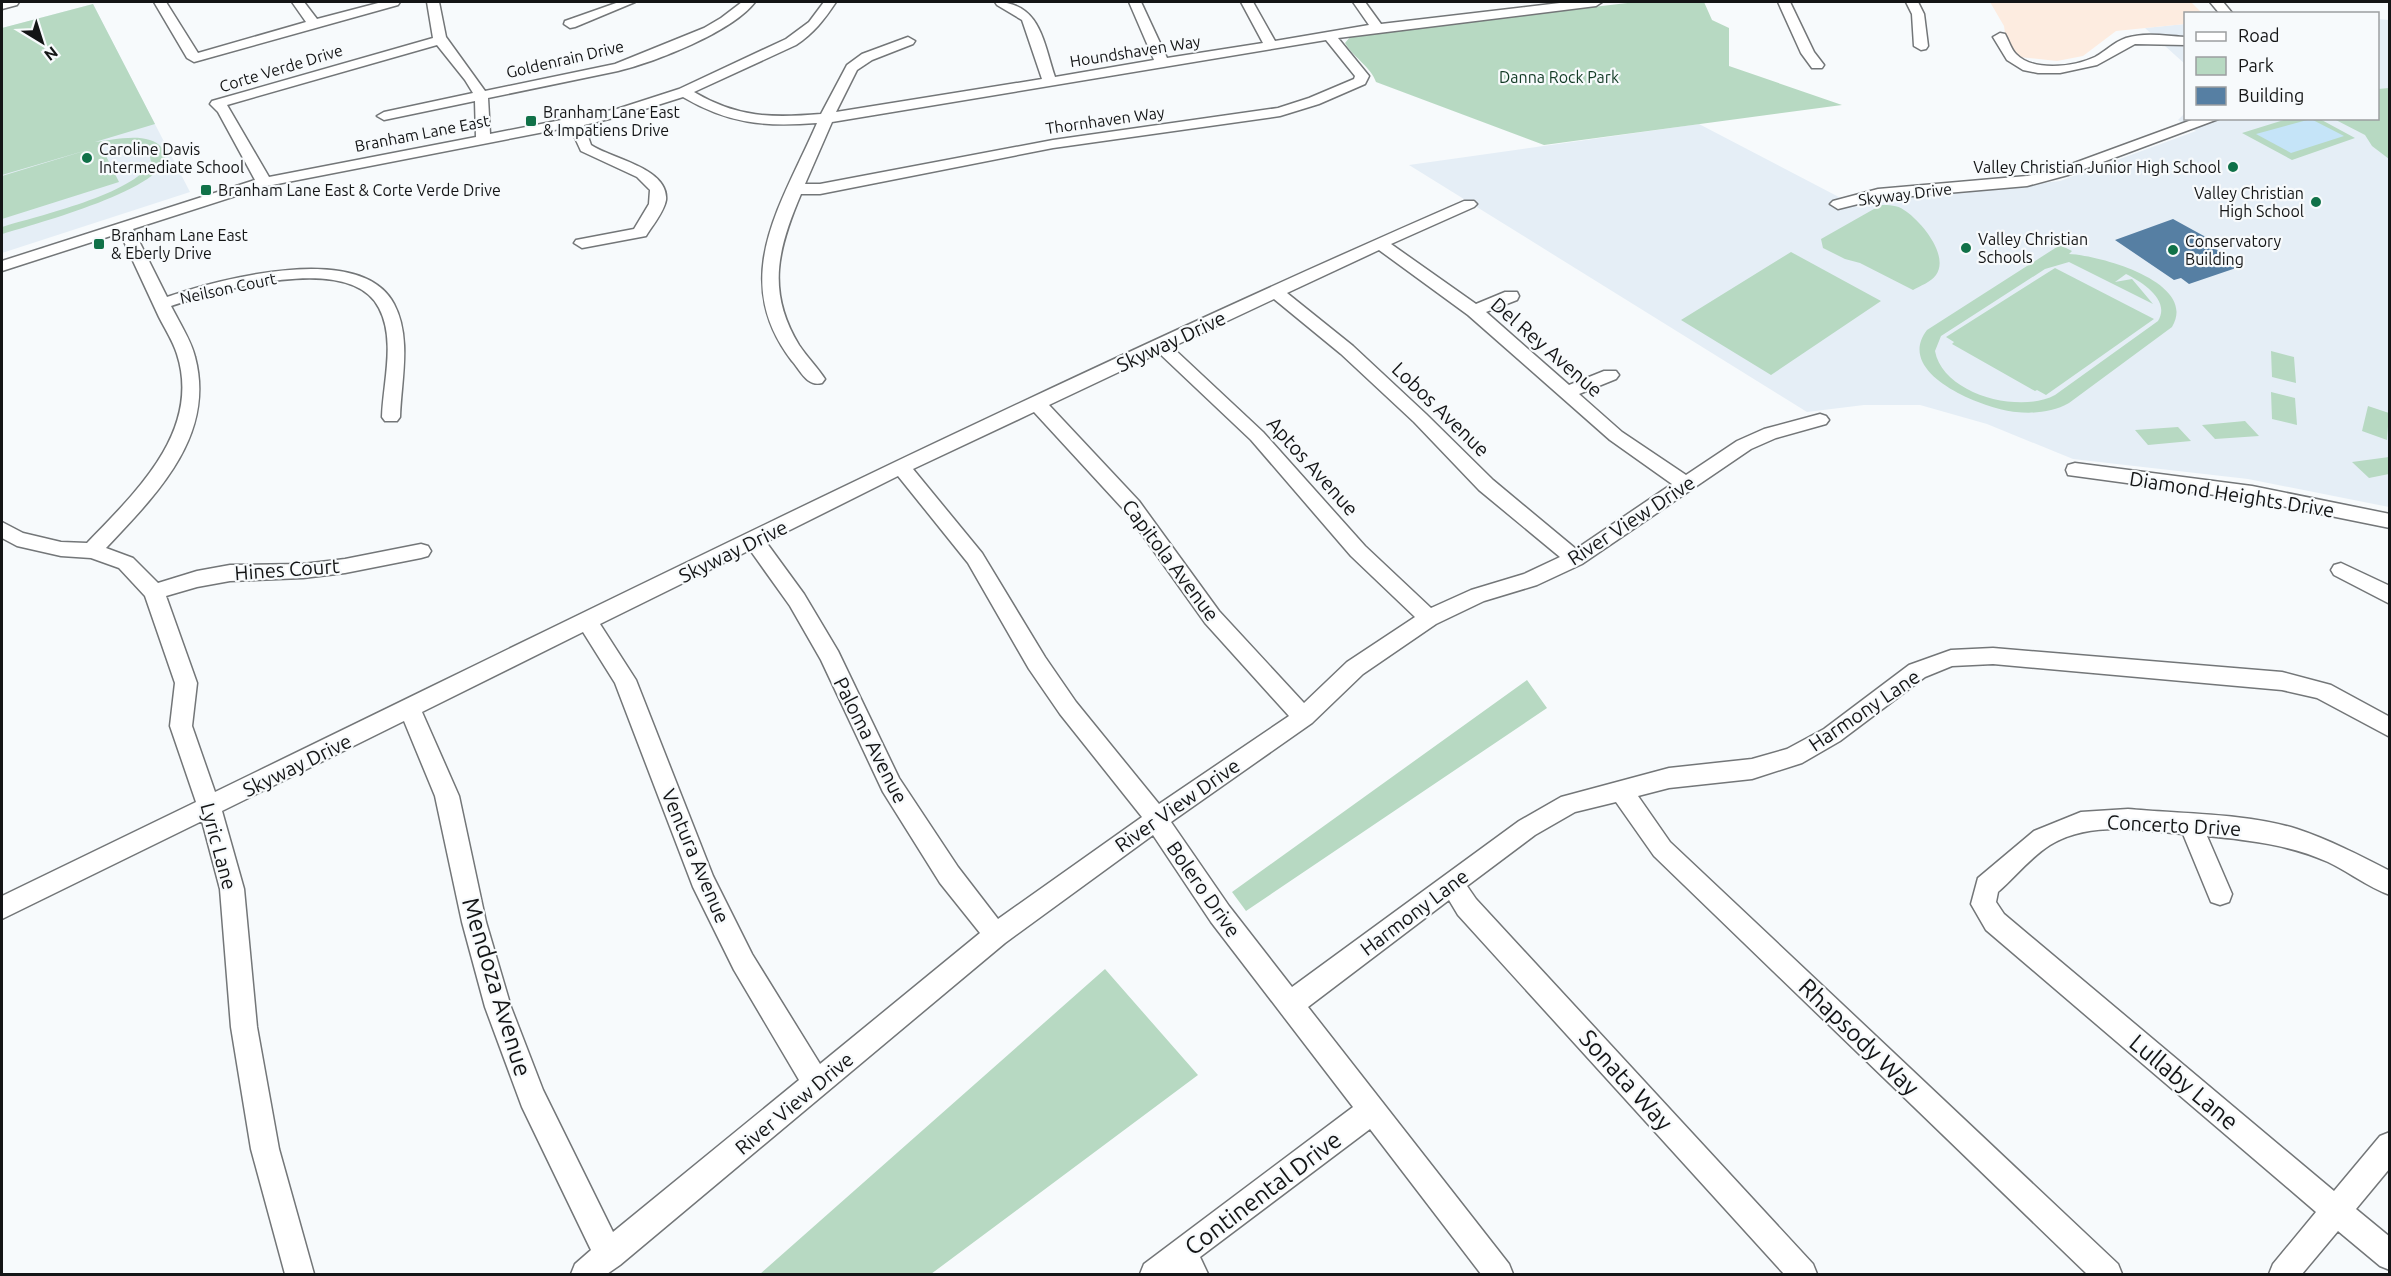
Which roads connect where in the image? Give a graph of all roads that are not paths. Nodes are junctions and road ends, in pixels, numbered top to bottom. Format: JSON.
{"nodes":[{"id":1,"x":14,"y":2,"type":"edge"},
{"id":2,"x":160,"y":2,"type":"edge"},
{"id":3,"x":298,"y":2,"type":"edge"},
{"id":4,"x":394,"y":2,"type":"edge"},
{"id":5,"x":432,"y":2,"type":"edge"},
{"id":6,"x":629,"y":2,"type":"edge"},
{"id":7,"x":748,"y":2,"type":"edge"},
{"id":8,"x":830,"y":2,"type":"edge"},
{"id":9,"x":1001,"y":2,"type":"edge"},
{"id":10,"x":1135,"y":2,"type":"edge"},
{"id":11,"x":1246,"y":2,"type":"edge"},
{"id":12,"x":1359,"y":2,"type":"edge"},
{"id":13,"x":1472,"y":2,"type":"edge"},
{"id":14,"x":1596,"y":2,"type":"edge"},
{"id":15,"x":1784,"y":2,"type":"edge"},
{"id":16,"x":1912,"y":2,"type":"edge"},
{"id":17,"x":2,"y":4,"type":"edge"},
{"id":18,"x":1482,"y":15,"type":"junction"},
{"id":19,"x":314,"y":24,"type":"junction"},
{"id":20,"x":570,"y":24,"type":"dead end"},
{"id":21,"x":1377,"y":28,"type":"junction"},
{"id":22,"x":1329,"y":36,"type":"junction"},
{"id":23,"x":2000,"y":37,"type":"dead end"},
{"id":24,"x":440,"y":40,"type":"junction"},
{"id":25,"x":908,"y":41,"type":"dead end"},
{"id":26,"x":2184,"y":41,"type":"edge"},
{"id":27,"x":1271,"y":45,"type":"junction"},
{"id":28,"x":1921,"y":46,"type":"dead end"},
{"id":29,"x":1162,"y":63,"type":"junction"},
{"id":30,"x":1816,"y":65,"type":"dead end"},
{"id":31,"x":1050,"y":82,"type":"junction"},
{"id":32,"x":684,"y":92,"type":"junction"},
{"id":33,"x":482,"y":95,"type":"junction"},
{"id":34,"x":384,"y":116,"type":"dead end"},
{"id":35,"x":828,"y":118,"type":"junction"},
{"id":36,"x":2208,"y":120,"type":"edge"},
{"id":37,"x":576,"y":122,"type":"junction"},
{"id":38,"x":483,"y":139,"type":"junction"},
{"id":39,"x":264,"y":182,"type":"junction"},
{"id":40,"x":795,"y":189,"type":"junction"},
{"id":41,"x":1469,"y":204,"type":"dead end"},
{"id":42,"x":1838,"y":204,"type":"dead end"},
{"id":43,"x":123,"y":225,"type":"junction"},
{"id":44,"x":582,"y":243,"type":"dead end"},
{"id":45,"x":1380,"y":243,"type":"junction"},
{"id":46,"x":2,"y":266,"type":"edge"},
{"id":47,"x":1275,"y":292,"type":"junction"},
{"id":48,"x":1510,"y":296,"type":"dead end"},
{"id":49,"x":162,"y":304,"type":"junction"},
{"id":50,"x":1474,"y":311,"type":"junction"},
{"id":51,"x":1161,"y":345,"type":"junction"},
{"id":52,"x":1610,"y":375,"type":"dead end"},
{"id":53,"x":816,"y":379,"type":"dead end"},
{"id":54,"x":1567,"y":392,"type":"junction"},
{"id":55,"x":1036,"y":404,"type":"junction"},
{"id":56,"x":391,"y":417,"type":"dead end"},
{"id":57,"x":1820,"y":420,"type":"dead end"},
{"id":58,"x":901,"y":467,"type":"junction"},
{"id":59,"x":2075,"y":470,"type":"dead end"},
{"id":60,"x":1686,"y":484,"type":"junction"},
{"id":61,"x":2390,"y":521,"type":"edge"},
{"id":62,"x":2,"y":529,"type":"edge"},
{"id":63,"x":754,"y":540,"type":"junction"},
{"id":64,"x":92,"y":551,"type":"junction"},
{"id":65,"x":421,"y":551,"type":"dead end"},
{"id":66,"x":1575,"y":559,"type":"junction"},
{"id":67,"x":2341,"y":570,"type":"dead end"},
{"id":68,"x":153,"y":592,"type":"junction"},
{"id":69,"x":2390,"y":596,"type":"edge"},
{"id":70,"x":1429,"y":618,"type":"junction"},
{"id":71,"x":588,"y":622,"type":"junction"},
{"id":72,"x":411,"y":709,"type":"junction"},
{"id":73,"x":1304,"y":717,"type":"junction"},
{"id":74,"x":2390,"y":728,"type":"edge"},
{"id":75,"x":1621,"y":791,"type":"junction"},
{"id":76,"x":209,"y":808,"type":"junction"},
{"id":77,"x":1156,"y":820,"type":"junction"},
{"id":78,"x":2190,"y":824,"type":"junction"},
{"id":79,"x":1452,"y":883,"type":"junction"},
{"id":80,"x":2390,"y":884,"type":"edge"},
{"id":81,"x":2220,"y":894,"type":"dead end"},
{"id":82,"x":1983,"y":904,"type":"joint"},
{"id":83,"x":2,"y":908,"type":"edge"},
{"id":84,"x":996,"y":935,"type":"junction"},
{"id":85,"x":1289,"y":1005,"type":"junction"},
{"id":86,"x":818,"y":1083,"type":"junction"},
{"id":87,"x":1371,"y":1111,"type":"junction"},
{"id":88,"x":2390,"y":1146,"type":"edge"},
{"id":89,"x":2336,"y":1211,"type":"junction"},
{"id":90,"x":610,"y":1255,"type":"junction"},
{"id":91,"x":2390,"y":1256,"type":"edge"},
{"id":92,"x":1188,"y":1264,"type":"edge"},
{"id":93,"x":299,"y":1275,"type":"edge"},
{"id":94,"x":585,"y":1275,"type":"edge"},
{"id":95,"x":1154,"y":1275,"type":"edge"},
{"id":96,"x":1499,"y":1275,"type":"edge"},
{"id":97,"x":1803,"y":1275,"type":"edge"},
{"id":98,"x":2108,"y":1275,"type":"edge"},
{"id":99,"x":2283,"y":1275,"type":"edge"}],
"edges":[{"from":1,"to":17,"type":"street"},
{"from":2,"to":19,"type":"street"},
{"from":3,"to":19,"type":"street"},
{"from":4,"to":19,"type":"street"},
{"from":5,"to":24,"type":"street"},
{"from":6,"to":20,"type":"street"},
{"from":7,"to":33,"type":"street","name":"Goldenrain Drive"},
{"from":8,"to":32,"type":"street","name":"Branham Lane East"},
{"from":9,"to":31,"type":"street"},
{"from":10,"to":29,"type":"street"},
{"from":11,"to":27,"type":"street"},
{"from":12,"to":21,"type":"street"},
{"from":13,"to":18,"type":"street"},
{"from":14,"to":18,"type":"street","name":"Houndshaven Way"},
{"from":15,"to":30,"type":"street"},
{"from":16,"to":28,"type":"street"},
{"from":18,"to":21,"type":"street","name":"Houndshaven Way"},
{"from":21,"to":22,"type":"street","name":"Houndshaven Way"},
{"from":22,"to":27,"type":"street","name":"Houndshaven Way"},
{"from":22,"to":40,"type":"street","name":"Thornhaven Way"},
{"from":23,"to":26,"type":"street"},
{"from":24,"to":33,"type":"street"},
{"from":24,"to":39,"type":"street","name":"Corte Verde Drive"},
{"from":25,"to":35,"type":"street"},
{"from":27,"to":29,"type":"street","name":"Houndshaven Way"},
{"from":29,"to":31,"type":"street","name":"Houndshaven Way"},
{"from":31,"to":35,"type":"street","name":"Houndshaven Way"},
{"from":32,"to":35,"type":"street","name":"Houndshaven Way"},
{"from":32,"to":37,"type":"street","name":"Branham Lane East"},
{"from":33,"to":34,"type":"street","name":"Goldenrain Drive"},
{"from":33,"to":38,"type":"street"},
{"from":35,"to":40,"type":"street"},
{"from":36,"to":42,"type":"street","name":"Skyway Drive"},
{"from":37,"to":38,"type":"street","name":"Branham Lane East"},
{"from":37,"to":44,"type":"street"},
{"from":38,"to":39,"type":"street","name":"Branham Lane East"},
{"from":39,"to":43,"type":"street","name":"Branham Lane East"},
{"from":40,"to":53,"type":"street"},
{"from":41,"to":45,"type":"street","name":"Skyway Drive"},
{"from":43,"to":46,"type":"street","name":"Branham Lane East"},
{"from":43,"to":49,"type":"street"},
{"from":45,"to":47,"type":"street","name":"Skyway Drive"},
{"from":45,"to":50,"type":"street","name":"Del Rey Avenue"},
{"from":47,"to":51,"type":"street","name":"Skyway Drive"},
{"from":47,"to":66,"type":"street","name":"Lobos Avenue"},
{"from":48,"to":50,"type":"street"},
{"from":49,"to":56,"type":"street","name":"Neilson Court"},
{"from":49,"to":64,"type":"street"},
{"from":50,"to":54,"type":"street","name":"Del Rey Avenue"},
{"from":51,"to":55,"type":"street","name":"Skyway Drive"},
{"from":51,"to":70,"type":"street","name":"Aptos Avenue"},
{"from":52,"to":54,"type":"street"},
{"from":54,"to":60,"type":"street","name":"Del Rey Avenue"},
{"from":55,"to":58,"type":"street","name":"Skyway Drive"},
{"from":55,"to":73,"type":"street","name":"Capitola Avenue"},
{"from":57,"to":60,"type":"street","name":"River View Drive"},
{"from":58,"to":63,"type":"street","name":"Skyway Drive"},
{"from":58,"to":77,"type":"street","name":"Bolero Drive"},
{"from":59,"to":61,"type":"street","name":"Diamond Heights Drive"},
{"from":60,"to":66,"type":"street","name":"River View Drive"},
{"from":62,"to":64,"type":"street","name":"Lyric Lane"},
{"from":63,"to":71,"type":"street","name":"Skyway Drive"},
{"from":63,"to":84,"type":"street","name":"Paloma Avenue"},
{"from":64,"to":68,"type":"street","name":"Lyric Lane"},
{"from":65,"to":68,"type":"street","name":"Hines Court"},
{"from":66,"to":70,"type":"street","name":"River View Drive"},
{"from":67,"to":69,"type":"street"},
{"from":68,"to":76,"type":"street","name":"Lyric Lane"},
{"from":70,"to":73,"type":"street","name":"River View Drive"},
{"from":71,"to":72,"type":"street","name":"Skyway Drive"},
{"from":71,"to":86,"type":"street","name":"Ventura Avenue"},
{"from":72,"to":76,"type":"street","name":"Skyway Drive"},
{"from":72,"to":90,"type":"street","name":"Mendoza Avenue"},
{"from":73,"to":77,"type":"street","name":"River View Drive"},
{"from":74,"to":75,"type":"street","name":"Harmony Lane"},
{"from":75,"to":79,"type":"street","name":"Harmony Lane"},
{"from":75,"to":98,"type":"street","name":"Rhapsody Way"},
{"from":76,"to":83,"type":"street","name":"Skyway Drive"},
{"from":76,"to":93,"type":"street","name":"Lyric Lane"},
{"from":77,"to":84,"type":"street","name":"River View Drive"},
{"from":77,"to":85,"type":"street","name":"Bolero Drive"},
{"from":78,"to":80,"type":"street","name":"Concerto Drive"},
{"from":78,"to":81,"type":"street"},
{"from":78,"to":82,"type":"street","name":"Concerto Drive"},
{"from":79,"to":85,"type":"street","name":"Harmony Lane"},
{"from":79,"to":97,"type":"street","name":"Sonata Way"},
{"from":82,"to":89,"type":"street","name":"Lullaby Lane"},
{"from":84,"to":86,"type":"street","name":"River View Drive"},
{"from":85,"to":87,"type":"street","name":"Bolero Drive"},
{"from":86,"to":90,"type":"street","name":"River View Drive"},
{"from":87,"to":92,"type":"street","name":"Continental Drive"},
{"from":87,"to":96,"type":"street","name":"Bolero Drive"},
{"from":88,"to":89,"type":"street"},
{"from":89,"to":91,"type":"street","name":"Lullaby Lane"},
{"from":89,"to":99,"type":"street"},
{"from":90,"to":94,"type":"street","name":"River View Drive"},
{"from":92,"to":95,"type":"street","name":"Continental Drive"}]}
